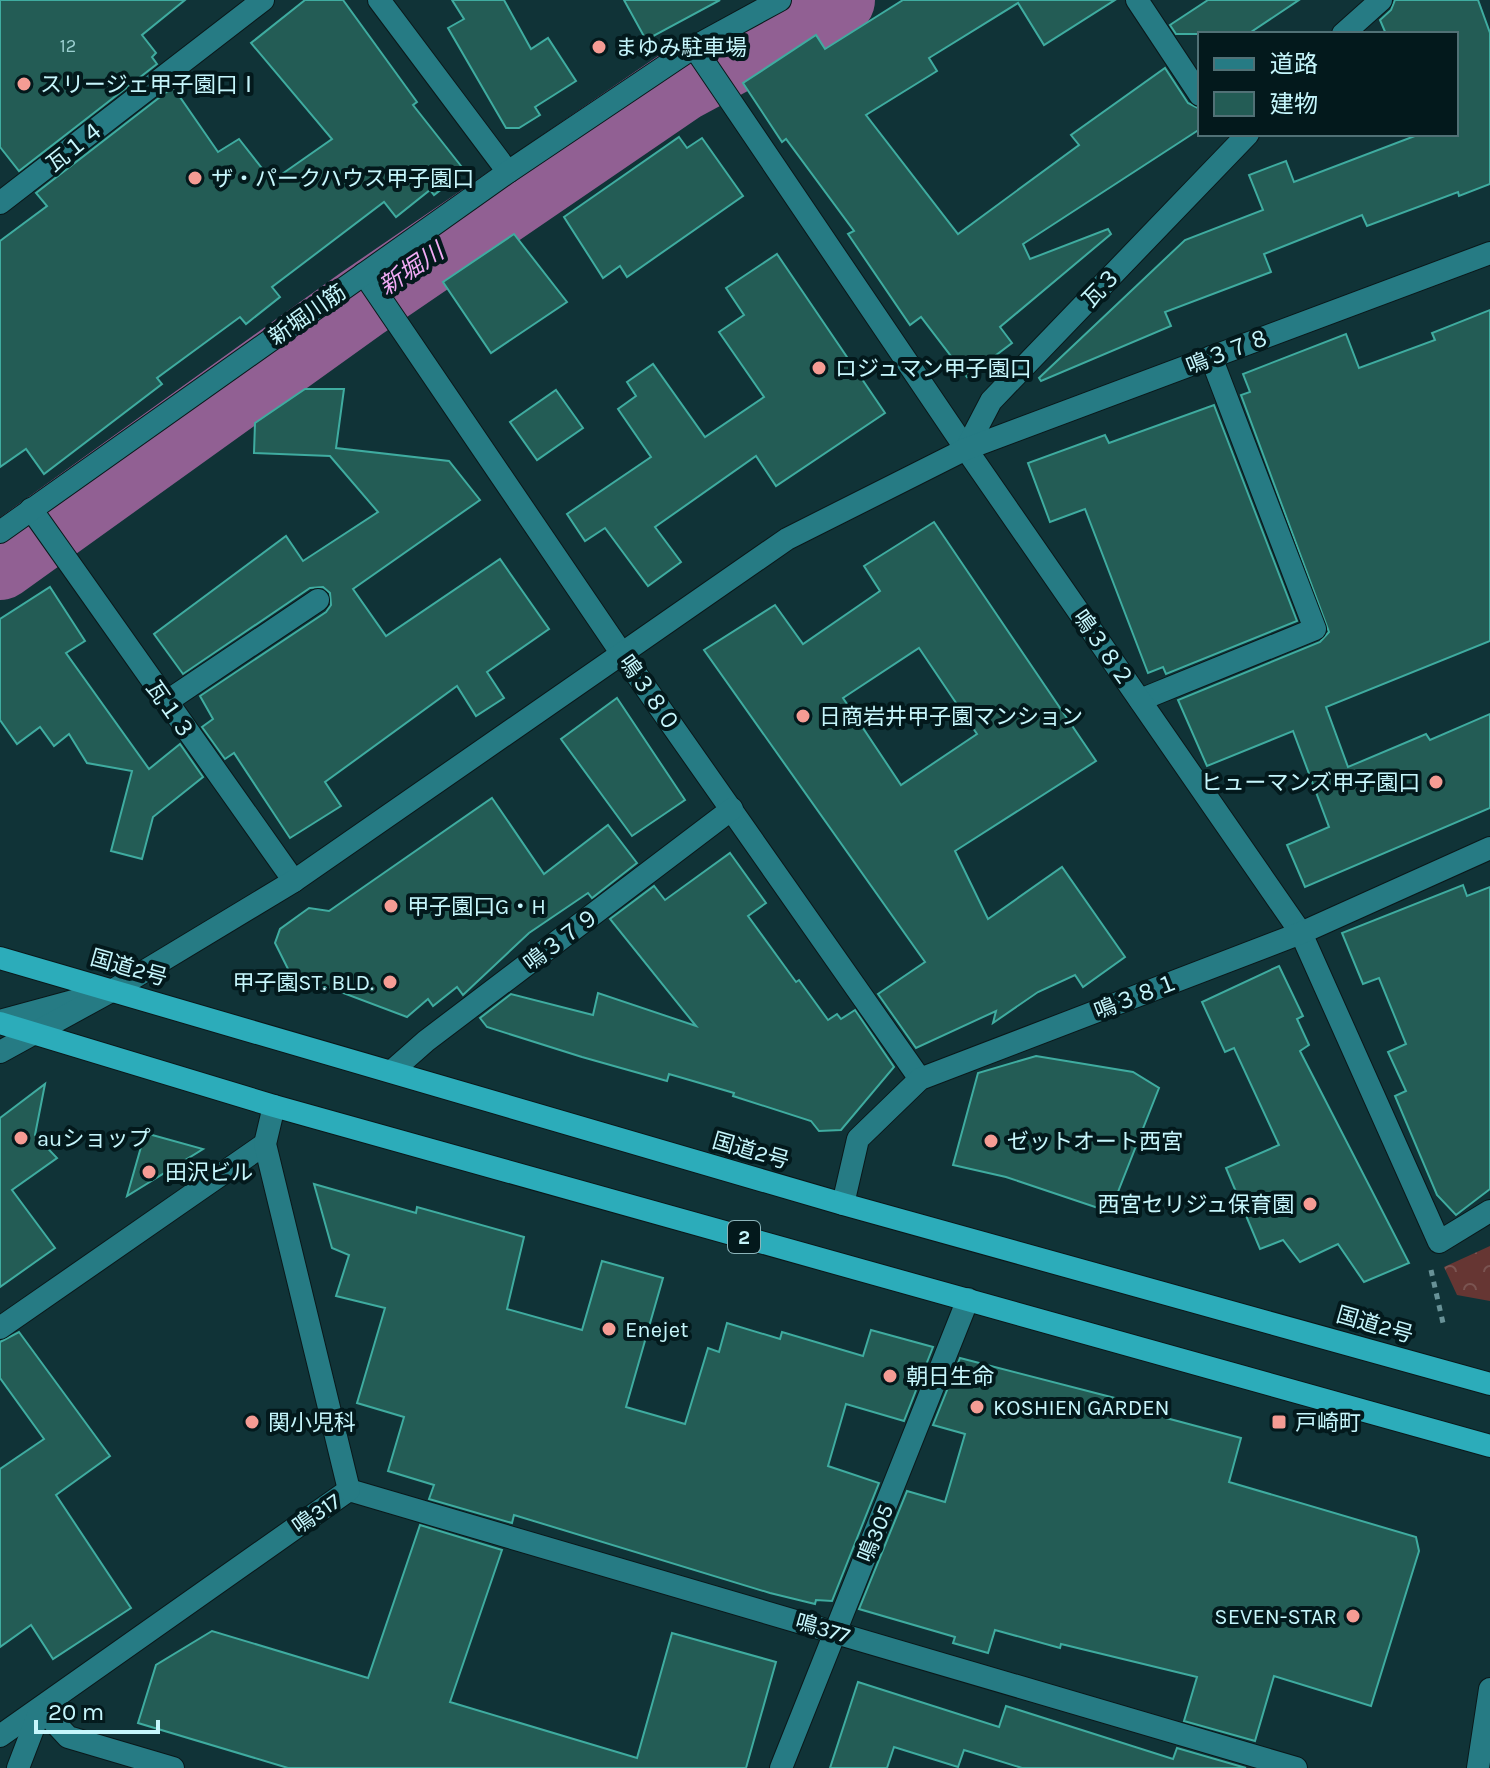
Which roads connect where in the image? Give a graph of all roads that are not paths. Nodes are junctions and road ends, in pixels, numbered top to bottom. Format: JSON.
{"nodes":[{"id":1,"x":263,"y":0,"type":"edge"},
{"id":2,"x":379,"y":0,"type":"edge"},
{"id":3,"x":780,"y":0,"type":"edge"},
{"id":4,"x":1137,"y":0,"type":"edge"},
{"id":5,"x":1381,"y":0,"type":"edge"},
{"id":6,"x":1345,"y":32,"type":"edge"},
{"id":7,"x":706,"y":64,"type":"junction"},
{"id":8,"x":1198,"y":92,"type":"edge"},
{"id":9,"x":1236,"y":139,"type":"edge"},
{"id":10,"x":508,"y":172,"type":"junction"},
{"id":11,"x":0,"y":203,"type":"edge"},
{"id":12,"x":1490,"y":253,"type":"edge"},
{"id":13,"x":373,"y":288,"type":"junction"},
{"id":14,"x":1211,"y":357,"type":"junction"},
{"id":15,"x":966,"y":449,"type":"junction"},
{"id":16,"x":41,"y":522,"type":"junction"},
{"id":17,"x":0,"y":532,"type":"edge"},
{"id":18,"x":318,"y":600,"type":"dead end"},
{"id":19,"x":620,"y":651,"type":"junction"},
{"id":20,"x":1140,"y":700,"type":"junction"},
{"id":21,"x":166,"y":702,"type":"junction"},
{"id":22,"x":732,"y":809,"type":"junction"},
{"id":23,"x":1490,"y":848,"type":"edge"},
{"id":24,"x":294,"y":881,"type":"junction"},
{"id":25,"x":1301,"y":933,"type":"junction"},
{"id":26,"x":0,"y":958,"type":"edge"},
{"id":27,"x":115,"y":989,"type":"junction"},
{"id":28,"x":0,"y":1022,"type":"edge"},
{"id":29,"x":37,"y":1034,"type":"junction"},
{"id":30,"x":0,"y":1052,"type":"edge"},
{"id":31,"x":392,"y":1071,"type":"junction"},
{"id":32,"x":920,"y":1079,"type":"junction"},
{"id":33,"x":274,"y":1106,"type":"junction"},
{"id":34,"x":265,"y":1144,"type":"junction"},
{"id":35,"x":843,"y":1204,"type":"junction"},
{"id":36,"x":1490,"y":1211,"type":"edge"},
{"id":37,"x":968,"y":1299,"type":"junction"},
{"id":38,"x":0,"y":1328,"type":"edge"},
{"id":39,"x":1490,"y":1384,"type":"edge"},
{"id":40,"x":1490,"y":1446,"type":"edge"},
{"id":41,"x":349,"y":1490,"type":"junction"},
{"id":42,"x":835,"y":1631,"type":"junction"},
{"id":43,"x":1490,"y":1689,"type":"edge"},
{"id":44,"x":41,"y":1708,"type":"junction"},
{"id":45,"x":0,"y":1736,"type":"edge"},
{"id":46,"x":18,"y":1768,"type":"edge"},
{"id":47,"x":173,"y":1768,"type":"edge"},
{"id":48,"x":781,"y":1768,"type":"edge"},
{"id":49,"x":1296,"y":1768,"type":"edge"},
{"id":50,"x":1478,"y":1768,"type":"edge"}],
"edges":[{"from":1,"to":11,"type":"street","name":"瓦１４"},
{"from":2,"to":10,"type":"street"},
{"from":3,"to":7,"type":"street","name":"新堀川筋"},
{"from":4,"to":8,"type":"street"},
{"from":5,"to":6,"type":"street"},
{"from":7,"to":10,"type":"street","name":"新堀川筋"},
{"from":7,"to":15,"type":"street","name":"鳴３８２"},
{"from":9,"to":15,"type":"street","name":"瓦３"},
{"from":10,"to":13,"type":"street","name":"新堀川筋"},
{"from":12,"to":14,"type":"street","name":"鳴３７８"},
{"from":13,"to":16,"type":"street","name":"新堀川筋"},
{"from":13,"to":19,"type":"street","name":"鳴３８０"},
{"from":14,"to":15,"type":"street","name":"鳴３７８"},
{"from":14,"to":20,"type":"street"},
{"from":15,"to":19,"type":"street","name":"鳴３７８"},
{"from":15,"to":20,"type":"street","name":"鳴３８２"},
{"from":16,"to":17,"type":"street","name":"新堀川筋"},
{"from":16,"to":21,"type":"street","name":"瓦１３"},
{"from":18,"to":21,"type":"street"},
{"from":19,"to":22,"type":"street","name":"鳴３８０"},
{"from":19,"to":24,"type":"street","name":"鳴３７８"},
{"from":20,"to":25,"type":"street","name":"鳴３８２"},
{"from":21,"to":24,"type":"street","name":"瓦１３"},
{"from":22,"to":31,"type":"street","name":"鳴３７９"},
{"from":22,"to":32,"type":"street","name":"鳴３８０"},
{"from":23,"to":25,"type":"street","name":"鳴３８１"},
{"from":24,"to":27,"type":"street","name":"鳴３７８"},
{"from":25,"to":32,"type":"street","name":"鳴３８１"},
{"from":25,"to":36,"type":"street","name":"鳴３８２"},
{"from":26,"to":27,"type":"highway","name":"国道2号"},
{"from":27,"to":28,"type":"street"},
{"from":27,"to":29,"type":"street"},
{"from":27,"to":31,"type":"highway","name":"国道2号"},
{"from":28,"to":29,"type":"highway","number":"2"},
{"from":29,"to":30,"type":"street"},
{"from":29,"to":33,"type":"highway","number":"2"},
{"from":31,"to":35,"type":"highway","name":"国道2号"},
{"from":32,"to":35,"type":"street","name":"鳴３８１"},
{"from":33,"to":34,"type":"street","name":"鳴317"},
{"from":33,"to":37,"type":"highway","number":"2"},
{"from":34,"to":38,"type":"street"},
{"from":34,"to":41,"type":"street","name":"鳴317"},
{"from":35,"to":39,"type":"highway","name":"国道2号"},
{"from":37,"to":40,"type":"highway","number":"2"},
{"from":37,"to":42,"type":"street","name":"鳴305"},
{"from":41,"to":42,"type":"street","name":"鳴377"},
{"from":41,"to":44,"type":"street","name":"鳴317"},
{"from":42,"to":48,"type":"street","name":"鳴305"},
{"from":42,"to":49,"type":"street","name":"鳴377"},
{"from":43,"to":50,"type":"street"},
{"from":44,"to":45,"type":"street","name":"鳴317"},
{"from":44,"to":46,"type":"street"},
{"from":44,"to":47,"type":"street"}]}
